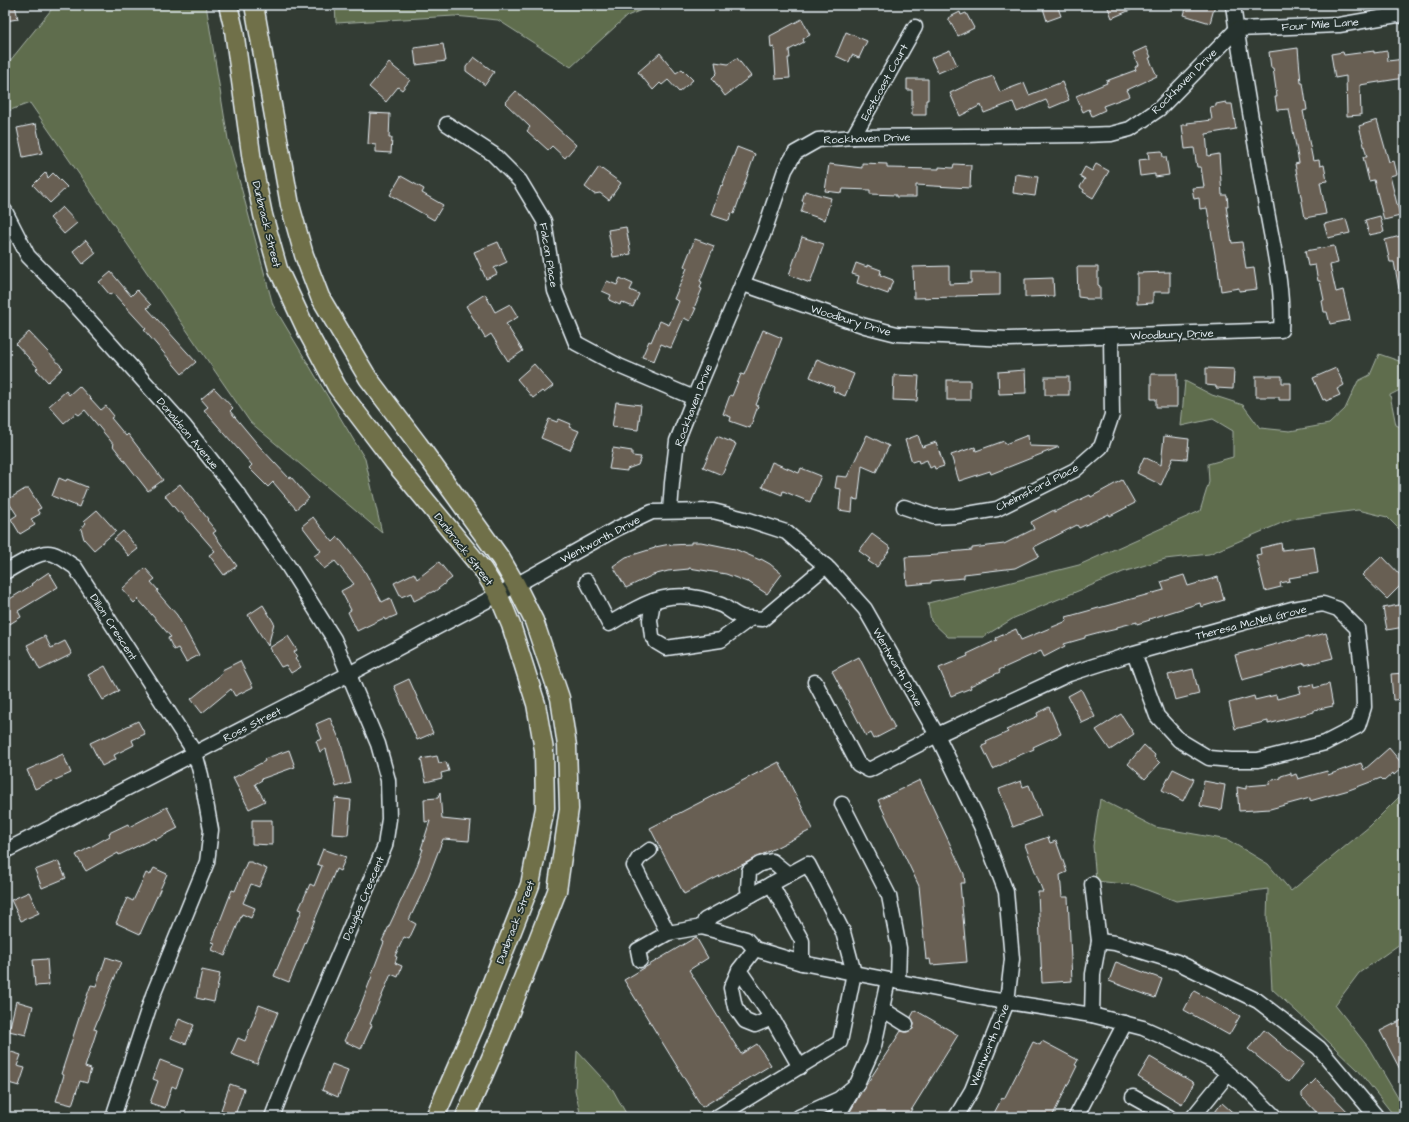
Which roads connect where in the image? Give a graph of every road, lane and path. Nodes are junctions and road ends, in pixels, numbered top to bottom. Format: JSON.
{"nodes":[{"id":1,"x":228,"y":5,"type":"edge"},
{"id":2,"x":254,"y":5,"type":"edge"},
{"id":3,"x":1233,"y":5,"type":"edge"},
{"id":4,"x":1404,"y":16,"type":"edge"},
{"id":5,"x":915,"y":27,"type":"dead end"},
{"id":6,"x":1236,"y":29,"type":"junction"},
{"id":7,"x":447,"y":124,"type":"dead end"},
{"id":8,"x":853,"y":137,"type":"junction"},
{"id":9,"x":5,"y":210,"type":"edge"},
{"id":10,"x":743,"y":284,"type":"junction"},
{"id":11,"x":1111,"y":336,"type":"junction"},
{"id":12,"x":694,"y":398,"type":"junction"},
{"id":13,"x":904,"y":508,"type":"dead end"},
{"id":14,"x":670,"y":511,"type":"junction"},
{"id":15,"x":826,"y":566,"type":"junction"},
{"id":16,"x":5,"y":572,"type":"edge"},
{"id":17,"x":587,"y":581,"type":"dead end"},
{"id":18,"x":516,"y":585,"type":"junction"},
{"id":19,"x":498,"y":594,"type":"junction"},
{"id":20,"x":653,"y":601,"type":"junction"},
{"id":21,"x":751,"y":618,"type":"junction"},
{"id":22,"x":1134,"y":653,"type":"junction"},
{"id":23,"x":348,"y":674,"type":"junction"},
{"id":24,"x":815,"y":682,"type":"dead end"},
{"id":25,"x":937,"y":735,"type":"junction"},
{"id":26,"x":195,"y":753,"type":"junction"},
{"id":27,"x":842,"y":804,"type":"dead end"},
{"id":28,"x":650,"y":850,"type":"dead end"},
{"id":29,"x":5,"y":852,"type":"edge"},
{"id":30,"x":788,"y":874,"type":"junction"},
{"id":31,"x":771,"y":884,"type":"junction"},
{"id":32,"x":1092,"y":884,"type":"dead end"},
{"id":33,"x":751,"y":895,"type":"junction"},
{"id":34,"x":702,"y":927,"type":"junction"},
{"id":35,"x":668,"y":933,"type":"junction"},
{"id":36,"x":1099,"y":941,"type":"junction"},
{"id":37,"x":755,"y":949,"type":"junction"},
{"id":38,"x":640,"y":960,"type":"dead end"},
{"id":39,"x":802,"y":963,"type":"junction"},
{"id":40,"x":739,"y":970,"type":"junction"},
{"id":41,"x":854,"y":973,"type":"junction"},
{"id":42,"x":893,"y":981,"type":"junction"},
{"id":43,"x":1007,"y":1002,"type":"junction"},
{"id":44,"x":882,"y":1009,"type":"junction"},
{"id":45,"x":1092,"y":1015,"type":"junction"},
{"id":46,"x":772,"y":1018,"type":"junction"},
{"id":47,"x":1125,"y":1023,"type":"junction"},
{"id":48,"x":906,"y":1024,"type":"dead end"},
{"id":49,"x":800,"y":1067,"type":"junction"},
{"id":50,"x":1228,"y":1074,"type":"junction"},
{"id":51,"x":857,"y":1084,"type":"junction"},
{"id":52,"x":1134,"y":1097,"type":"dead end"},
{"id":53,"x":113,"y":1117,"type":"edge"},
{"id":54,"x":272,"y":1117,"type":"edge"},
{"id":55,"x":434,"y":1117,"type":"edge"},
{"id":56,"x":465,"y":1117,"type":"edge"},
{"id":57,"x":717,"y":1117,"type":"edge"},
{"id":58,"x":799,"y":1117,"type":"edge"},
{"id":59,"x":837,"y":1117,"type":"edge"},
{"id":60,"x":956,"y":1117,"type":"edge"},
{"id":61,"x":1076,"y":1117,"type":"edge"},
{"id":62,"x":1169,"y":1117,"type":"edge"},
{"id":63,"x":1192,"y":1117,"type":"edge"},
{"id":64,"x":1275,"y":1117,"type":"edge"},
{"id":65,"x":1375,"y":1117,"type":"edge"}],
"edges":[{"from":1,"to":19,"type":"main road","name":"Dunbrack Street"},
{"from":2,"to":18,"type":"main road","name":"Dunbrack Street"},
{"from":3,"to":6,"type":"street","name":"Woodbury Drive"},
{"from":4,"to":6,"type":"street","name":"Four Mile Lane"},
{"from":5,"to":8,"type":"street","name":"Eastcoast Court"},
{"from":6,"to":8,"type":"street","name":"Rockhaven Drive"},
{"from":6,"to":11,"type":"street","name":"Woodbury Drive"},
{"from":7,"to":12,"type":"street","name":"Falcon Place"},
{"from":8,"to":10,"type":"street","name":"Rockhaven Drive"},
{"from":9,"to":23,"type":"street","name":"Donaldson Avenue"},
{"from":10,"to":11,"type":"street","name":"Woodbury Drive"},
{"from":10,"to":12,"type":"street","name":"Rockhaven Drive"},
{"from":11,"to":13,"type":"street","name":"Chelmsford Place"},
{"from":12,"to":14,"type":"street","name":"Rockhaven Drive"},
{"from":14,"to":15,"type":"street","name":"Wentworth Drive"},
{"from":14,"to":18,"type":"street","name":"Wentworth Drive"},
{"from":15,"to":21,"type":"street"},
{"from":15,"to":25,"type":"street","name":"Wentworth Drive"},
{"from":16,"to":26,"type":"street","name":"Dillon Crescent"},
{"from":17,"to":20,"type":"street"},
{"from":18,"to":19,"type":"street","name":"Wentworth Drive"},
{"from":18,"to":56,"type":"main road","name":"Dunbrack Street"},
{"from":19,"to":23,"type":"street","name":"Ross Street"},
{"from":19,"to":55,"type":"main road","name":"Dunbrack Street"},
{"from":20,"to":21,"type":"street"},
{"from":20,"to":21,"type":"street"},
{"from":22,"to":22,"type":"street","name":"Theresa McNeil Grove"},
{"from":22,"to":25,"type":"street","name":"Theresa McNeil Grove"},
{"from":23,"to":26,"type":"street","name":"Ross Street"},
{"from":23,"to":54,"type":"street","name":"Douglas Crescent"},
{"from":24,"to":25,"type":"street","name":"Theresa McNeil Grove"},
{"from":25,"to":43,"type":"street","name":"Wentworth Drive"},
{"from":26,"to":29,"type":"street","name":"Ross Street"},
{"from":26,"to":53,"type":"street"},
{"from":27,"to":42,"type":"street"},
{"from":28,"to":35,"type":"street"},
{"from":30,"to":31,"type":"street"},
{"from":30,"to":33,"type":"street"},
{"from":30,"to":41,"type":"street"},
{"from":31,"to":33,"type":"street"},
{"from":31,"to":39,"type":"street"},
{"from":32,"to":36,"type":"street"},
{"from":33,"to":34,"type":"street"},
{"from":34,"to":35,"type":"street"},
{"from":34,"to":37,"type":"street"},
{"from":35,"to":38,"type":"street"},
{"from":36,"to":45,"type":"street"},
{"from":36,"to":65,"type":"street"},
{"from":37,"to":39,"type":"street"},
{"from":37,"to":40,"type":"street"},
{"from":39,"to":41,"type":"street"},
{"from":40,"to":46,"type":"street"},
{"from":40,"to":46,"type":"street"},
{"from":41,"to":42,"type":"street"},
{"from":41,"to":49,"type":"street"},
{"from":42,"to":43,"type":"street"},
{"from":42,"to":44,"type":"street"},
{"from":43,"to":45,"type":"street"},
{"from":43,"to":60,"type":"street","name":"Wentworth Drive"},
{"from":44,"to":48,"type":"street"},
{"from":44,"to":51,"type":"street"},
{"from":45,"to":47,"type":"street"},
{"from":46,"to":49,"type":"street"},
{"from":47,"to":50,"type":"street"},
{"from":47,"to":61,"type":"street"},
{"from":49,"to":57,"type":"street"},
{"from":50,"to":63,"type":"street"},
{"from":50,"to":64,"type":"street"},
{"from":51,"to":58,"type":"street"},
{"from":51,"to":59,"type":"street"},
{"from":52,"to":62,"type":"street"}]}
